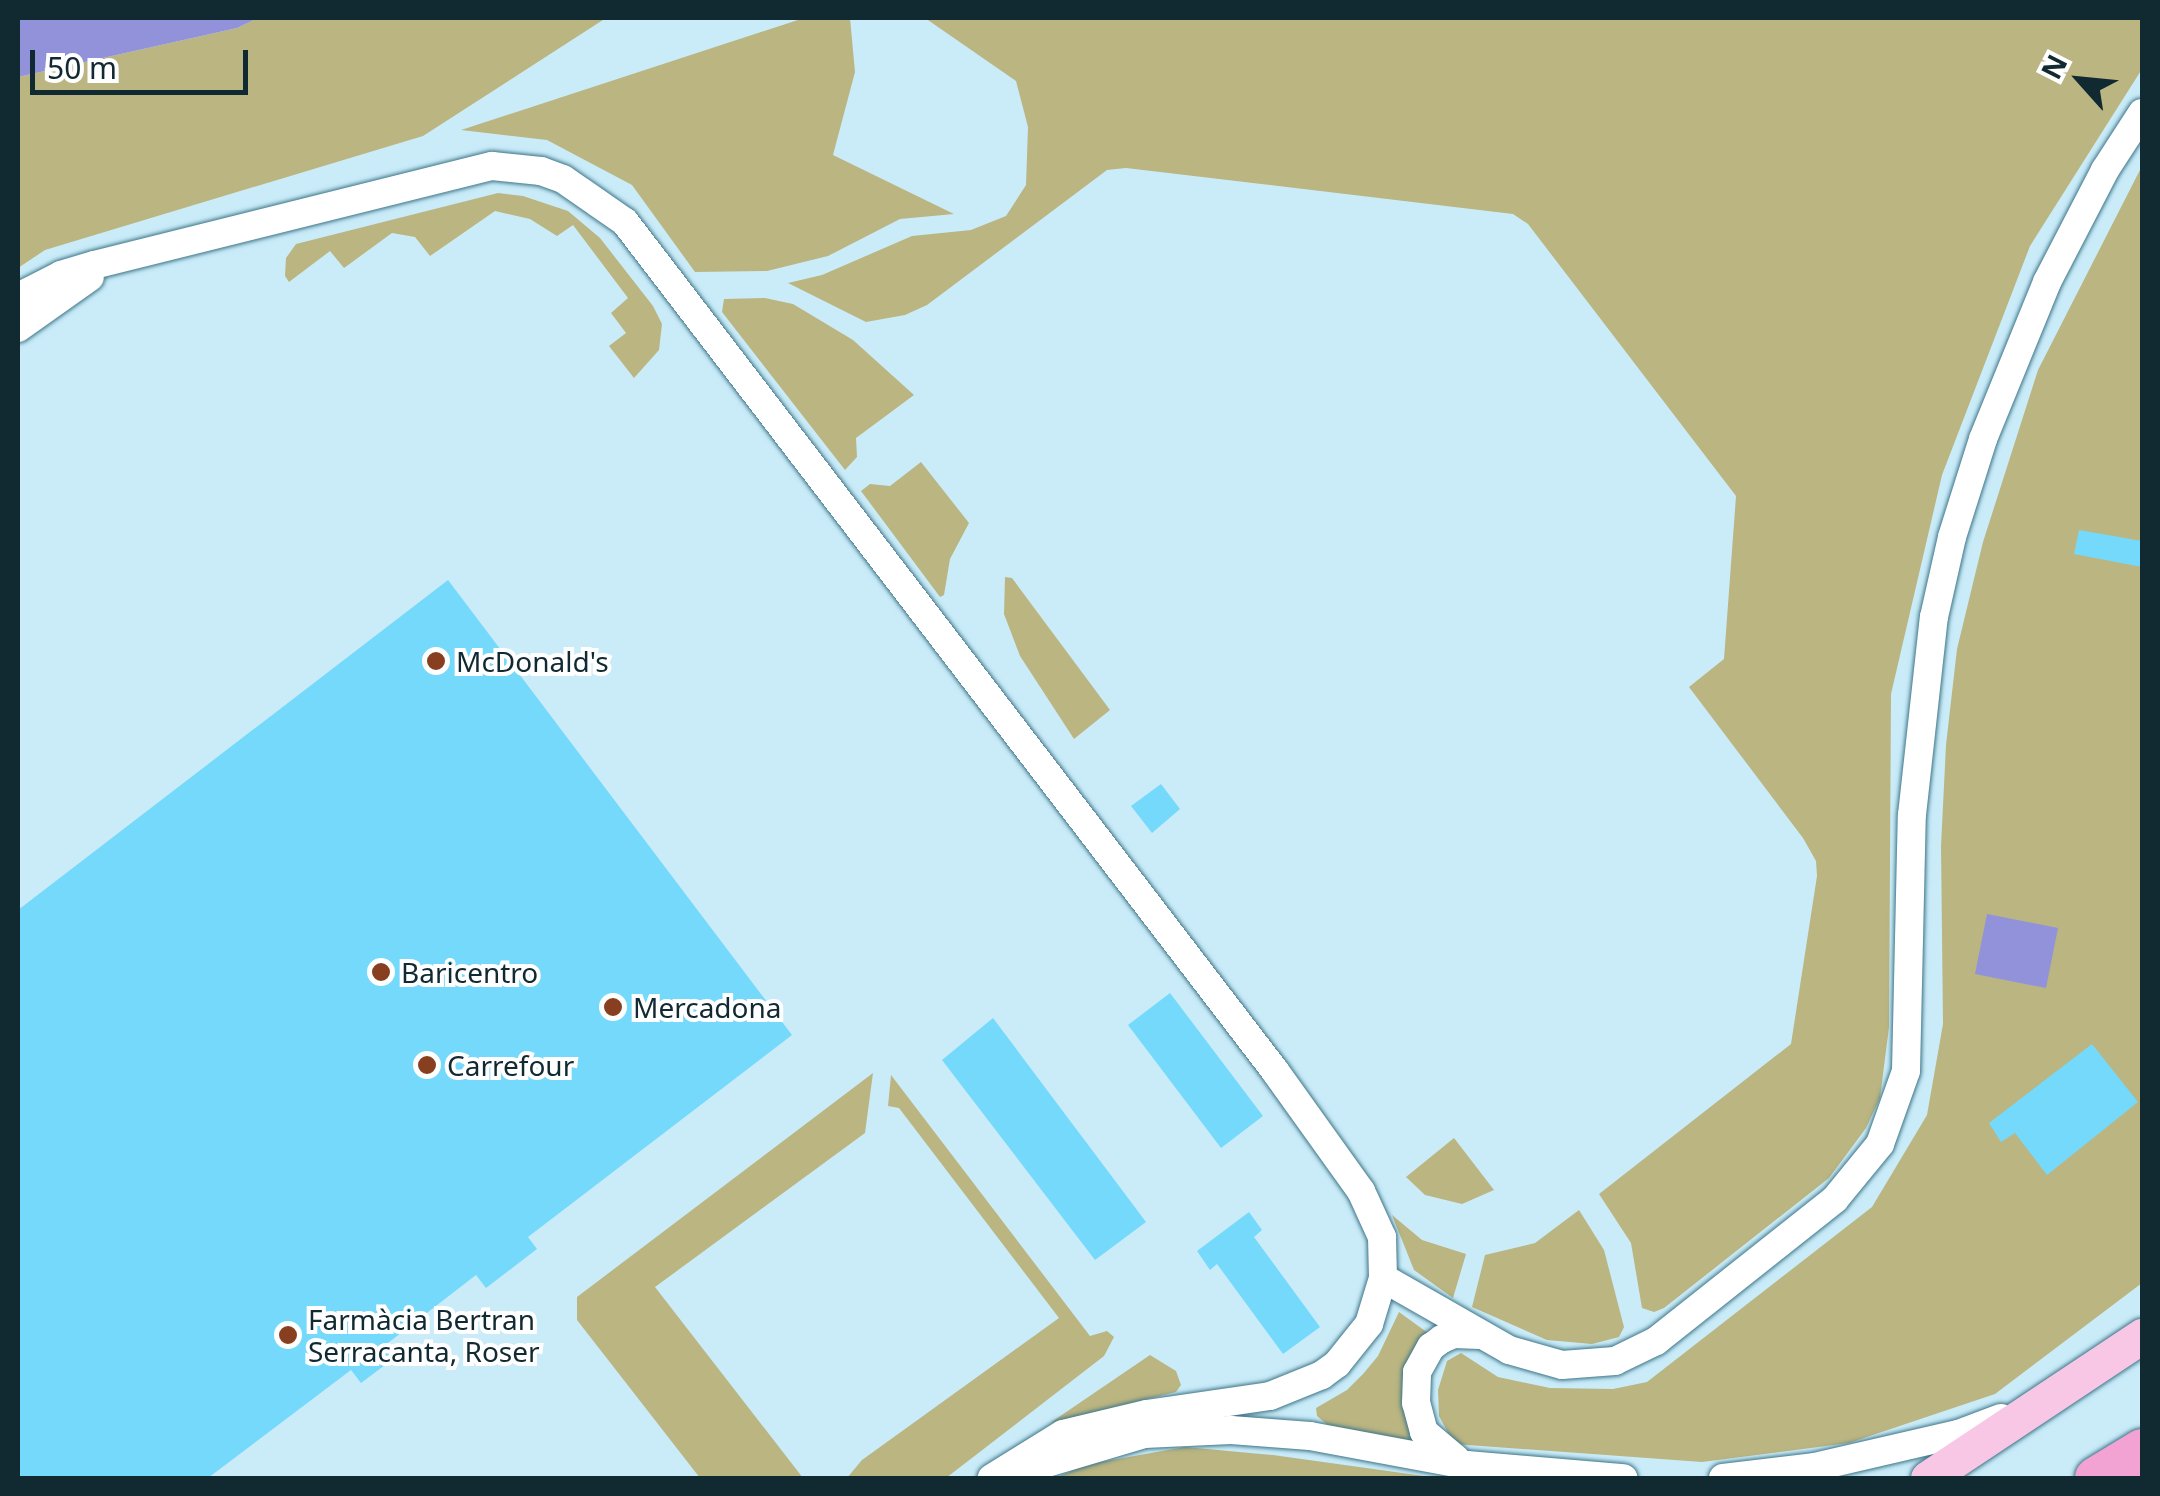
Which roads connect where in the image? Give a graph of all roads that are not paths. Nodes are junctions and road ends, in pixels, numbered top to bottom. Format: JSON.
{"nodes":[{"id":1,"x":2142,"y":113,"type":"edge"},
{"id":2,"x":156,"y":250,"type":"junction"},
{"id":3,"x":18,"y":297,"type":"edge"},
{"id":4,"x":18,"y":328,"type":"edge"},
{"id":5,"x":1383,"y":1278,"type":"junction"},
{"id":6,"x":1480,"y":1335,"type":"junction"},
{"id":7,"x":2142,"y":1336,"type":"edge"},
{"id":8,"x":2085,"y":1372,"type":"junction"},
{"id":9,"x":2142,"y":1450,"type":"edge"},
{"id":10,"x":1466,"y":1464,"type":"junction"},
{"id":11,"x":2142,"y":1471,"type":"edge"},
{"id":12,"x":992,"y":1478,"type":"edge"},
{"id":13,"x":1000,"y":1478,"type":"edge"},
{"id":14,"x":1623,"y":1478,"type":"edge"},
{"id":15,"x":1723,"y":1478,"type":"edge"},
{"id":16,"x":1928,"y":1478,"type":"edge"},
{"id":17,"x":2096,"y":1478,"type":"edge"},
{"id":18,"x":2132,"y":1478,"type":"edge"}],
"edges":[{"from":1,"to":6,"type":"street"},
{"from":2,"to":3,"type":"street"},
{"from":2,"to":4,"type":"street"},
{"from":2,"to":5,"type":"street"},
{"from":5,"to":6,"type":"street"},
{"from":5,"to":12,"type":"street"},
{"from":6,"to":10,"type":"street"},
{"from":7,"to":8,"type":"main road"},
{"from":8,"to":15,"type":"street"},
{"from":8,"to":16,"type":"main road"},
{"from":9,"to":17,"type":"highway"},
{"from":10,"to":13,"type":"street"},
{"from":10,"to":14,"type":"street"},
{"from":11,"to":18,"type":"highway"}]}
